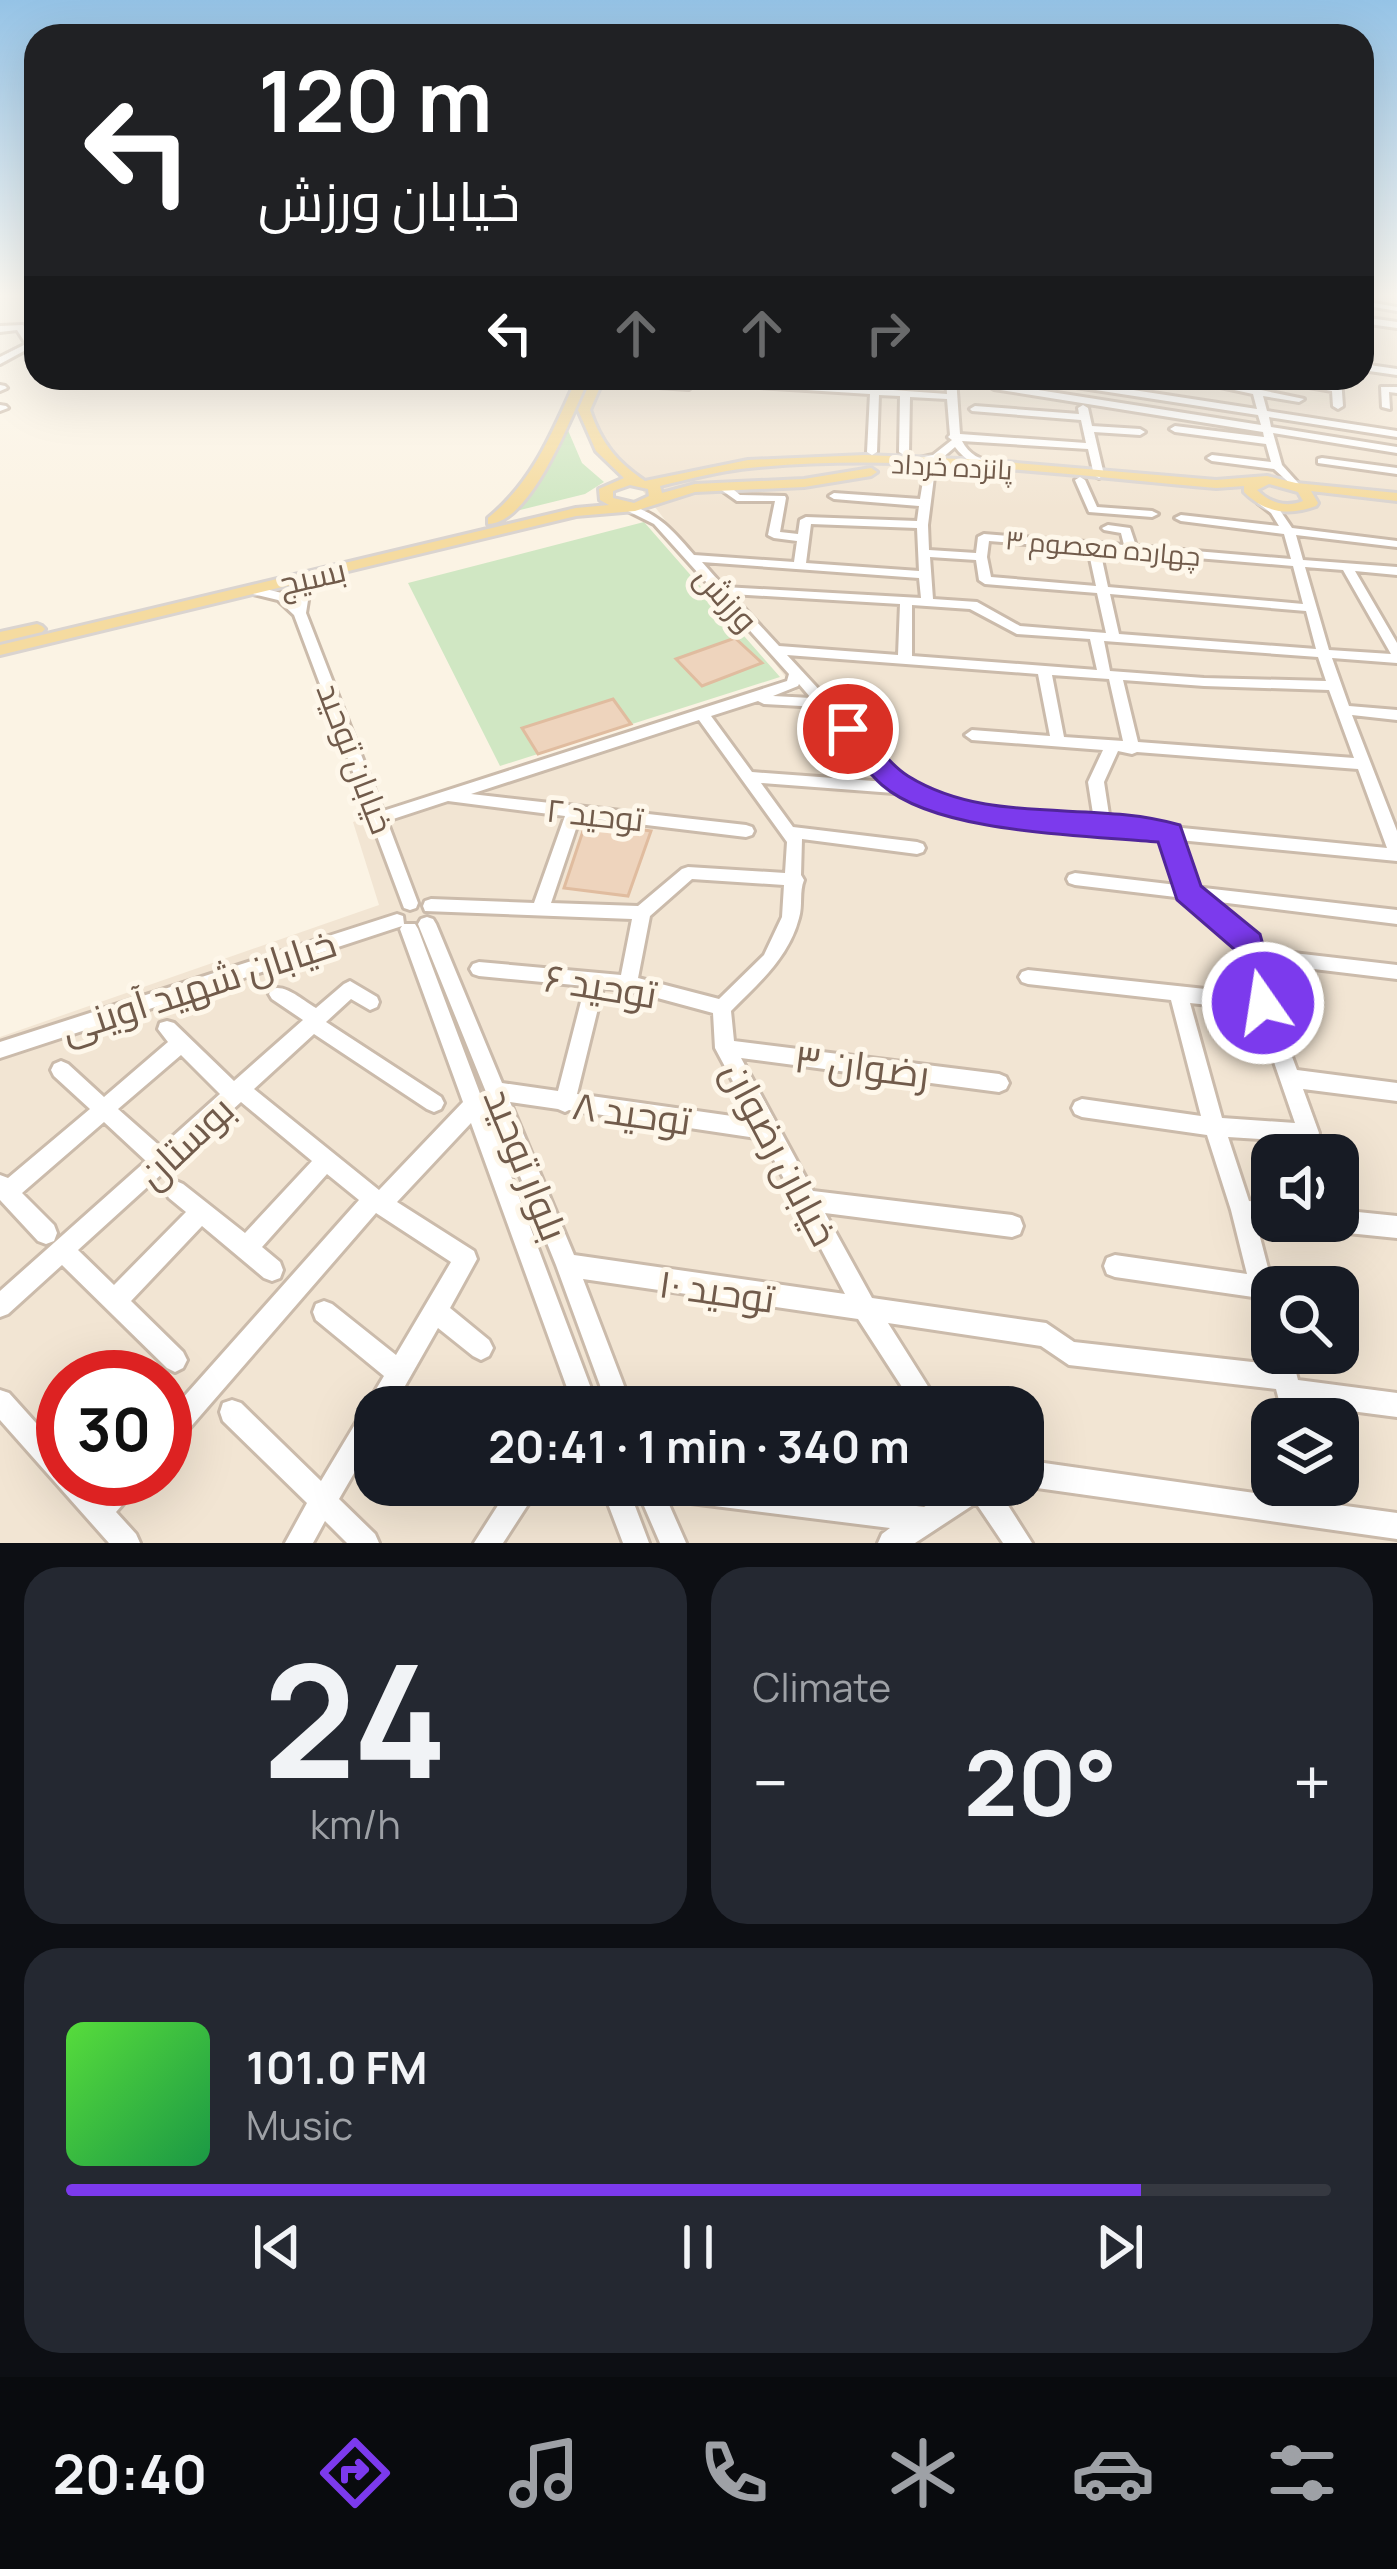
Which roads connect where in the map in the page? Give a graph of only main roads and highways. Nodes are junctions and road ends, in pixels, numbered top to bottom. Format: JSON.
{"nodes":[{"id":1,"x":582,"y":390,"type":"edge"},
{"id":2,"x":590,"y":390,"type":"edge"},
{"id":3,"x":571,"y":401,"type":"junction"},
{"id":4,"x":1261,"y":481,"type":"junction"},
{"id":5,"x":1296,"y":485,"type":"junction"},
{"id":6,"x":608,"y":488,"type":"junction"},
{"id":7,"x":649,"y":491,"type":"junction"},
{"id":8,"x":1340,"y":497,"type":"junction"},
{"id":9,"x":1260,"y":501,"type":"junction"},
{"id":10,"x":1397,"y":501,"type":"edge"},
{"id":11,"x":1308,"y":505,"type":"junction"},
{"id":12,"x":626,"y":507,"type":"junction"},
{"id":13,"x":493,"y":521,"type":"junction"},
{"id":14,"x":431,"y":542,"type":"junction"},
{"id":15,"x":383,"y":554,"type":"junction"},
{"id":16,"x":0,"y":637,"type":"edge"},
{"id":17,"x":0,"y":650,"type":"edge"}],
"edges":[{"from":1,"to":3,"type":"main road"},
{"from":2,"to":7,"type":"main road"},
{"from":3,"to":6,"type":"main road"},
{"from":3,"to":13,"type":"main road"},
{"from":4,"to":5,"type":"main road","name":"پانزده خرداد"},
{"from":4,"to":7,"type":"main road","name":"پانزده خرداد"},
{"from":4,"to":9,"type":"main road"},
{"from":5,"to":8,"type":"main road"},
{"from":5,"to":11,"type":"main road"},
{"from":6,"to":7,"type":"main road","name":"بسیج"},
{"from":6,"to":12,"type":"main road"},
{"from":6,"to":13,"type":"main road","name":"بسیج"},
{"from":7,"to":9,"type":"main road","name":"پانزده خرداد"},
{"from":7,"to":12,"type":"main road","name":"بسیج"},
{"from":8,"to":10,"type":"main road"},
{"from":8,"to":11,"type":"main road"},
{"from":9,"to":11,"type":"main road","name":"پانزده خرداد"},
{"from":12,"to":14,"type":"main road","name":"بسیج"},
{"from":13,"to":14,"type":"main road","name":"بسیج"},
{"from":14,"to":15,"type":"main road","name":"بسیج"},
{"from":15,"to":16,"type":"main road","name":"بسیج"},
{"from":15,"to":17,"type":"main road","name":"بسیج"}]}
